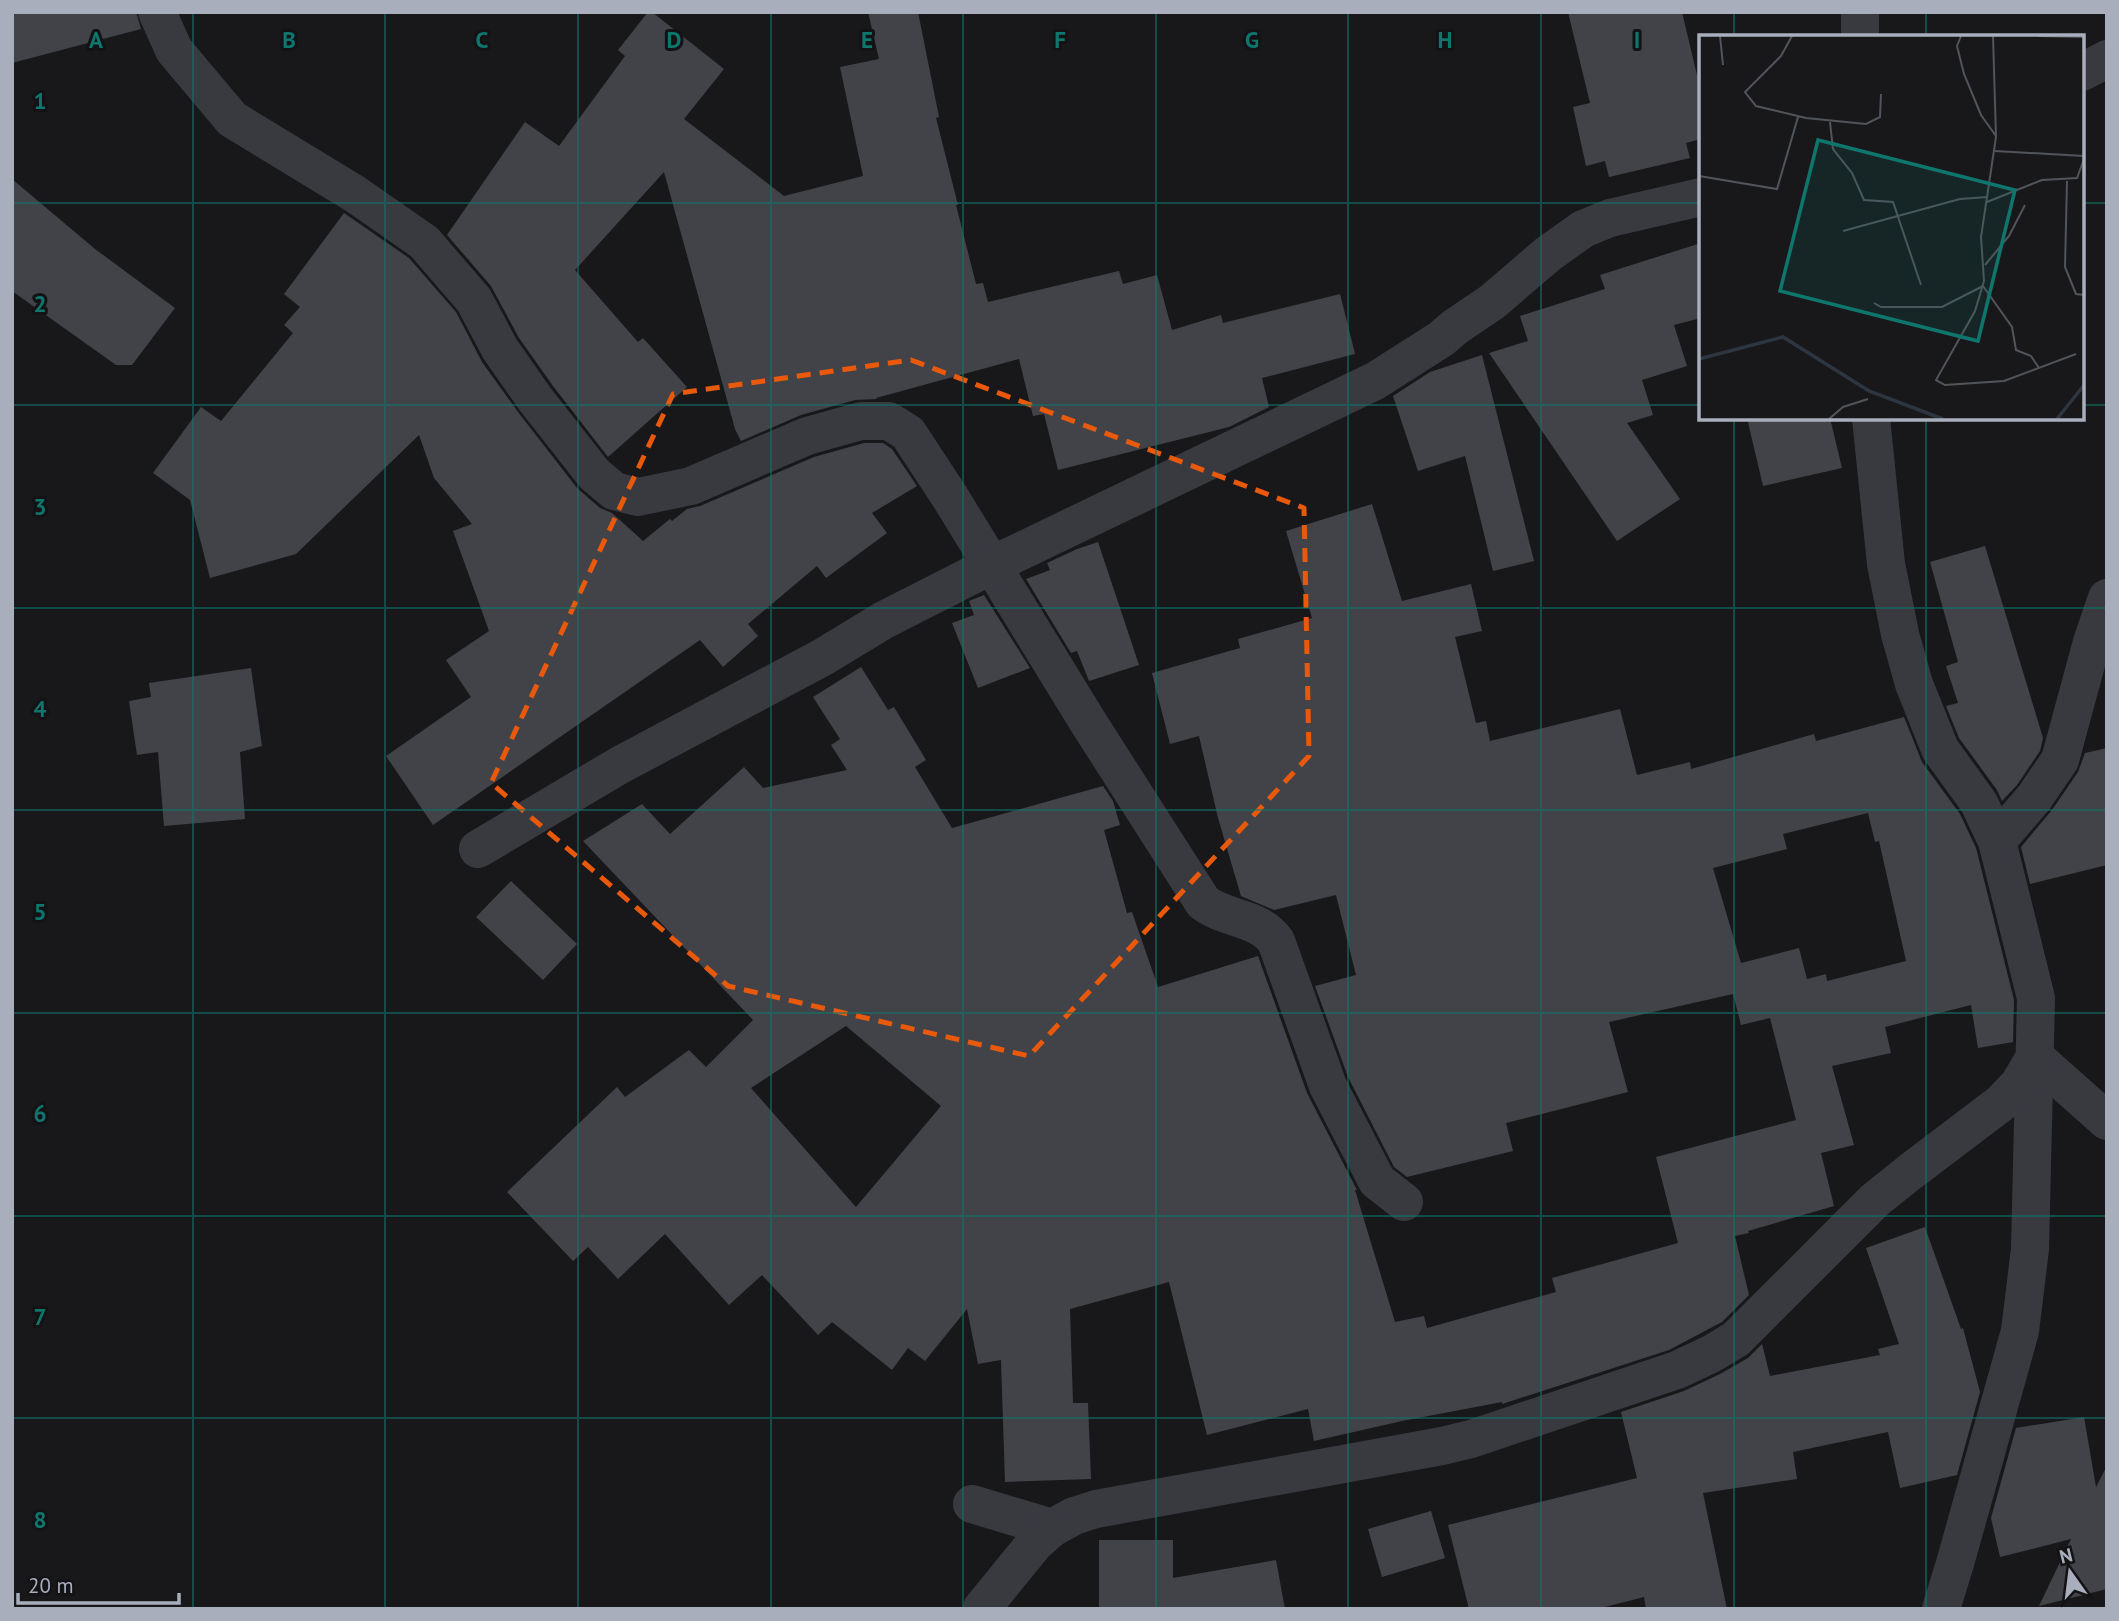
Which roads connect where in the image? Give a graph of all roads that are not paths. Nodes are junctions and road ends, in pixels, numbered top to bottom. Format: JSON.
{"nodes":[{"id":1,"x":157,"y":12,"type":"edge"},
{"id":2,"x":1860,"y":12,"type":"edge"},
{"id":3,"x":1860,"y":35,"type":"edge"},
{"id":4,"x":2107,"y":59,"type":"edge"},
{"id":5,"x":2084,"y":71,"type":"edge"},
{"id":6,"x":1699,"y":197,"type":"edge"},
{"id":7,"x":1871,"y":420,"type":"edge"},
{"id":8,"x":992,"y":565,"type":"junction"},
{"id":9,"x":2107,"y":598,"type":"edge"},
{"id":10,"x":1997,"y":841,"type":"junction"},
{"id":11,"x":478,"y":849,"type":"dead end"},
{"id":12,"x":2035,"y":1057,"type":"junction"},
{"id":13,"x":2107,"y":1121,"type":"edge"},
{"id":14,"x":1404,"y":1202,"type":"dead end"},
{"id":15,"x":972,"y":1504,"type":"dead end"},
{"id":16,"x":1052,"y":1528,"type":"junction"},
{"id":17,"x":982,"y":1608,"type":"edge"},
{"id":18,"x":1941,"y":1609,"type":"edge"}],
"edges":[{"from":1,"to":8,"type":"street"},
{"from":2,"to":3,"type":"street"},
{"from":4,"to":5,"type":"street"},
{"from":6,"to":8,"type":"street"},
{"from":7,"to":10,"type":"street"},
{"from":8,"to":11,"type":"street"},
{"from":8,"to":14,"type":"street"},
{"from":9,"to":10,"type":"street"},
{"from":10,"to":12,"type":"street"},
{"from":12,"to":13,"type":"street"},
{"from":12,"to":16,"type":"street"},
{"from":12,"to":18,"type":"street"},
{"from":15,"to":16,"type":"street"},
{"from":16,"to":17,"type":"street"}]}
